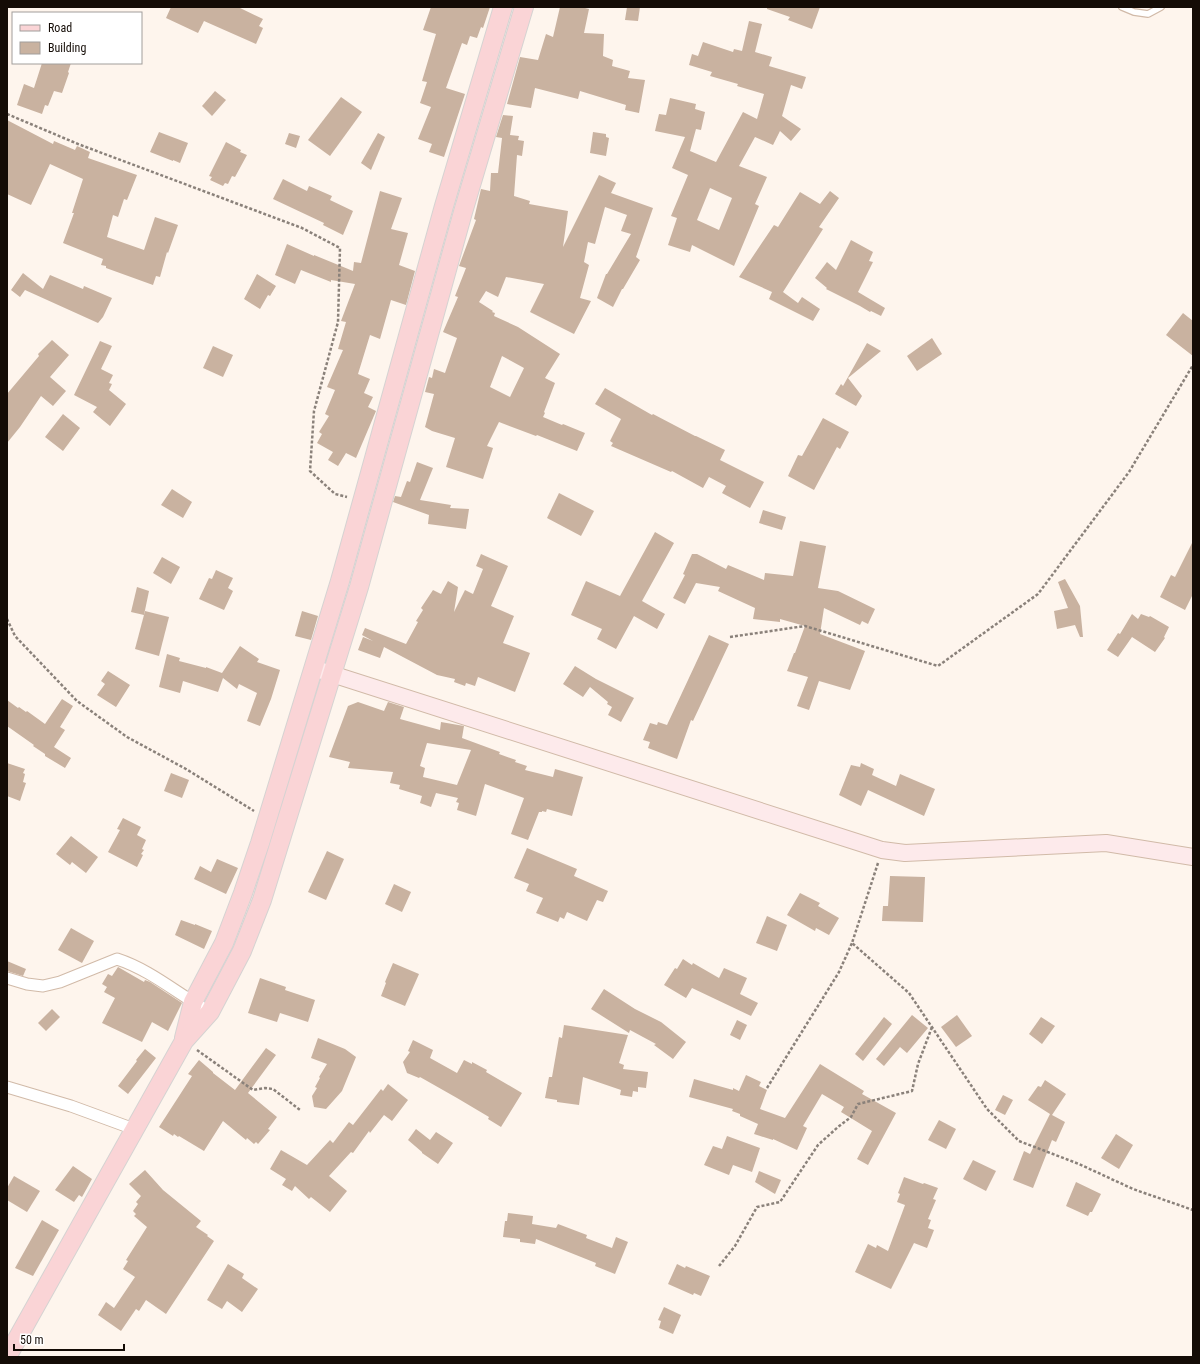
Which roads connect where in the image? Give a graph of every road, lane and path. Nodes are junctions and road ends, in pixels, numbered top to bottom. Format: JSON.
{"nodes":[{"id":1,"x":503,"y":7,"type":"edge"},
{"id":2,"x":524,"y":7,"type":"edge"},
{"id":3,"x":1122,"y":7,"type":"edge"},
{"id":4,"x":1161,"y":7,"type":"edge"},
{"id":5,"x":7,"y":114,"type":"edge"},
{"id":6,"x":1193,"y":365,"type":"edge"},
{"id":7,"x":361,"y":502,"type":"junction"},
{"id":8,"x":7,"y":619,"type":"edge"},
{"id":9,"x":730,"y":637,"type":"dead end"},
{"id":10,"x":313,"y":668,"type":"junction"},
{"id":11,"x":332,"y":674,"type":"junction"},
{"id":12,"x":267,"y":818,"type":"junction"},
{"id":13,"x":882,"y":850,"type":"junction"},
{"id":14,"x":1193,"y":858,"type":"edge"},
{"id":15,"x":852,"y":942,"type":"junction"},
{"id":16,"x":7,"y":978,"type":"edge"},
{"id":17,"x":193,"y":1002,"type":"junction"},
{"id":18,"x":210,"y":1012,"type":"junction"},
{"id":19,"x":932,"y":1027,"type":"junction"},
{"id":20,"x":184,"y":1041,"type":"junction"},
{"id":21,"x":7,"y":1087,"type":"edge"},
{"id":22,"x":767,"y":1088,"type":"dead end"},
{"id":23,"x":300,"y":1110,"type":"dead end"},
{"id":24,"x":134,"y":1129,"type":"junction"},
{"id":25,"x":1193,"y":1210,"type":"edge"},
{"id":26,"x":719,"y":1266,"type":"dead end"},
{"id":27,"x":7,"y":1357,"type":"edge"}],
"edges":[{"from":1,"to":7,"type":"main road"},
{"from":2,"to":11,"type":"main road"},
{"from":3,"to":4,"type":"lane"},
{"from":5,"to":7,"type":"path"},
{"from":6,"to":9,"type":"path"},
{"from":7,"to":10,"type":"main road"},
{"from":8,"to":12,"type":"path"},
{"from":10,"to":11,"type":"street"},
{"from":10,"to":12,"type":"main road"},
{"from":11,"to":13,"type":"street"},
{"from":11,"to":18,"type":"main road"},
{"from":12,"to":17,"type":"main road"},
{"from":13,"to":14,"type":"street"},
{"from":13,"to":15,"type":"path"},
{"from":15,"to":19,"type":"path"},
{"from":15,"to":22,"type":"path"},
{"from":16,"to":17,"type":"street"},
{"from":17,"to":18,"type":"street"},
{"from":17,"to":20,"type":"main road"},
{"from":18,"to":20,"type":"main road"},
{"from":19,"to":25,"type":"path"},
{"from":19,"to":26,"type":"path"},
{"from":20,"to":23,"type":"path"},
{"from":20,"to":24,"type":"main road"},
{"from":21,"to":24,"type":"street"},
{"from":24,"to":27,"type":"main road"}]}
